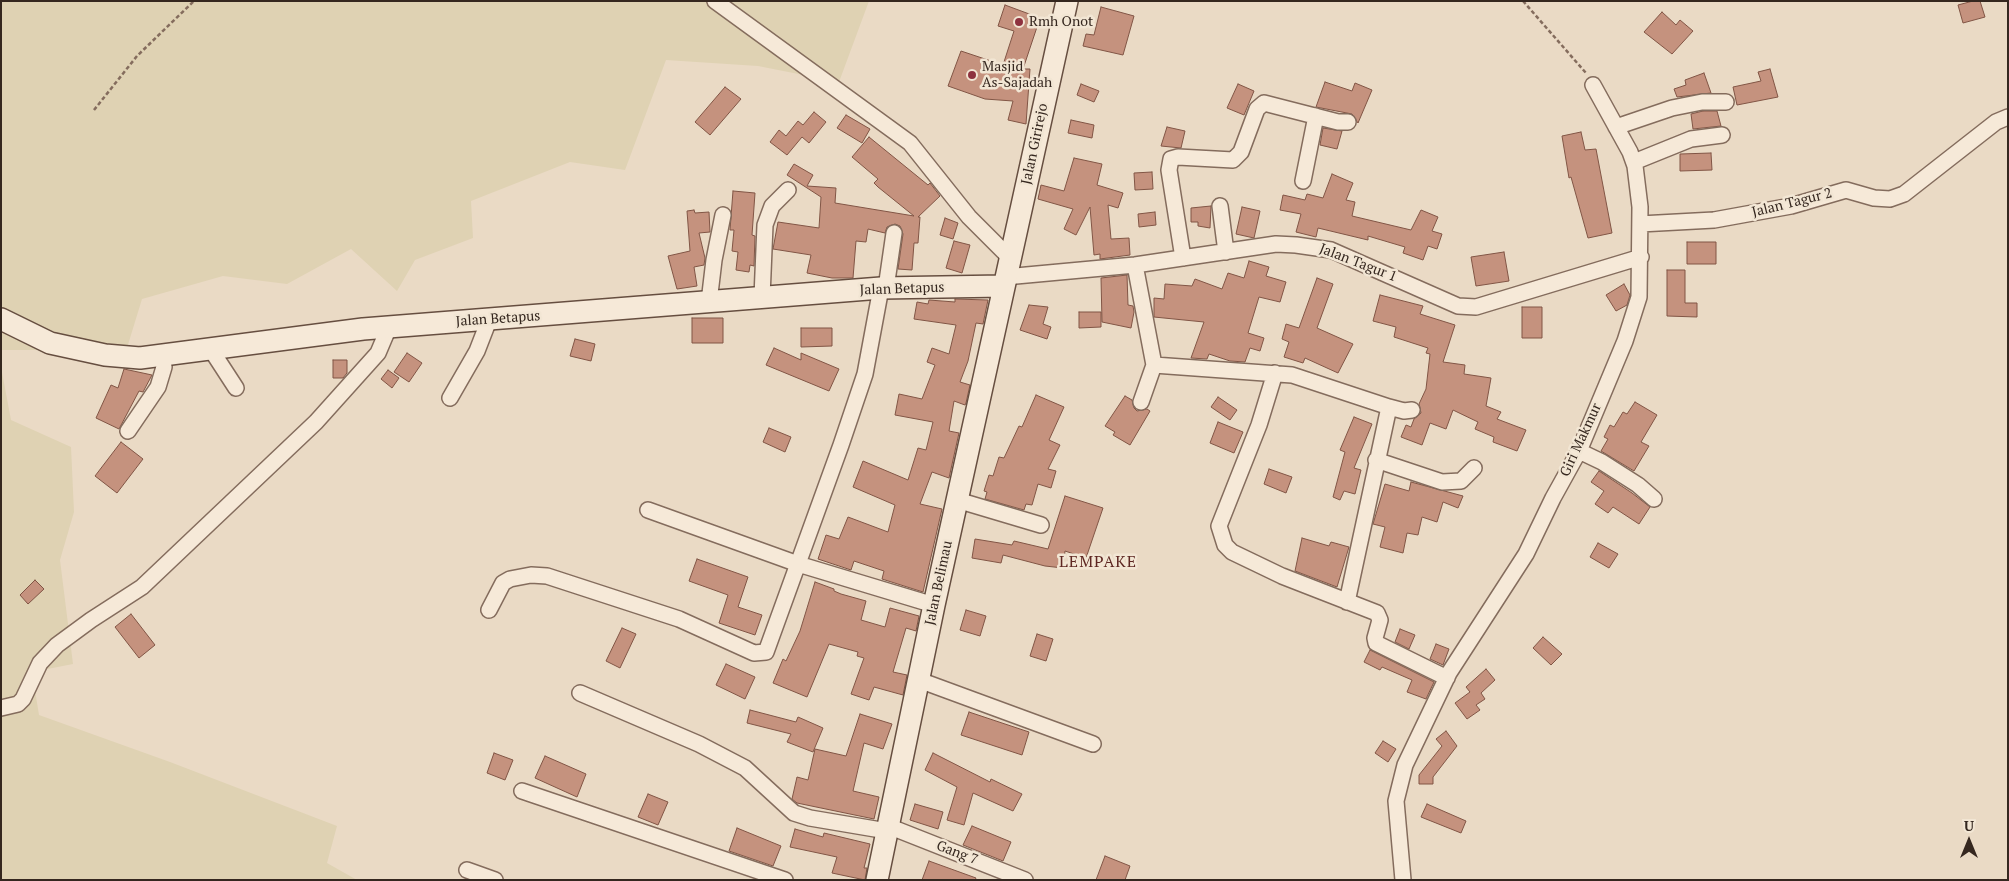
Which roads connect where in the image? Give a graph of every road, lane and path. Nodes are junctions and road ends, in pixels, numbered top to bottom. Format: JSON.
{"nodes":[{"id":1,"x":194,"y":1,"type":"edge"},
{"id":2,"x":715,"y":1,"type":"edge"},
{"id":3,"x":1066,"y":1,"type":"edge"},
{"id":4,"x":1523,"y":1,"type":"edge"},
{"id":5,"x":1593,"y":85,"type":"joint"},
{"id":6,"x":1726,"y":102,"type":"dead end"},
{"id":7,"x":94,"y":110,"type":"dead end"},
{"id":8,"x":1316,"y":116,"type":"junction"},
{"id":9,"x":2008,"y":117,"type":"edge"},
{"id":10,"x":1348,"y":122,"type":"dead end"},
{"id":11,"x":1616,"y":127,"type":"junction"},
{"id":12,"x":1722,"y":135,"type":"dead end"},
{"id":13,"x":1634,"y":162,"type":"junction"},
{"id":14,"x":1304,"y":181,"type":"dead end"},
{"id":15,"x":788,"y":190,"type":"dead end"},
{"id":16,"x":1220,"y":206,"type":"dead end"},
{"id":17,"x":723,"y":215,"type":"dead end"},
{"id":18,"x":1640,"y":224,"type":"junction"},
{"id":19,"x":894,"y":233,"type":"dead end"},
{"id":20,"x":1226,"y":252,"type":"junction"},
{"id":21,"x":1640,"y":257,"type":"junction"},
{"id":22,"x":1183,"y":258,"type":"junction"},
{"id":23,"x":1134,"y":265,"type":"junction"},
{"id":24,"x":1006,"y":274,"type":"junction"},
{"id":25,"x":883,"y":288,"type":"junction"},
{"id":26,"x":762,"y":298,"type":"junction"},
{"id":27,"x":709,"y":302,"type":"junction"},
{"id":28,"x":1,"y":319,"type":"edge"},
{"id":29,"x":489,"y":320,"type":"junction"},
{"id":30,"x":388,"y":327,"type":"junction"},
{"id":31,"x":210,"y":348,"type":"junction"},
{"id":32,"x":162,"y":356,"type":"junction"},
{"id":33,"x":1154,"y":365,"type":"junction"},
{"id":34,"x":1274,"y":373,"type":"junction"},
{"id":35,"x":236,"y":388,"type":"dead end"},
{"id":36,"x":450,"y":398,"type":"dead end"},
{"id":37,"x":1140,"y":402,"type":"dead end"},
{"id":38,"x":1389,"y":408,"type":"junction"},
{"id":39,"x":1412,"y":410,"type":"dead end"},
{"id":40,"x":128,"y":431,"type":"dead end"},
{"id":41,"x":1579,"y":451,"type":"junction"},
{"id":42,"x":1376,"y":460,"type":"junction"},
{"id":43,"x":1474,"y":468,"type":"dead end"},
{"id":44,"x":1654,"y":499,"type":"dead end"},
{"id":45,"x":957,"y":500,"type":"junction"},
{"id":46,"x":648,"y":510,"type":"dead end"},
{"id":47,"x":1041,"y":525,"type":"dead end"},
{"id":48,"x":798,"y":564,"type":"junction"},
{"id":49,"x":1347,"y":602,"type":"junction"},
{"id":50,"x":934,"y":604,"type":"junction"},
{"id":51,"x":489,"y":610,"type":"dead end"},
{"id":52,"x":1447,"y":678,"type":"junction"},
{"id":53,"x":919,"y":680,"type":"junction"},
{"id":54,"x":580,"y":693,"type":"dead end"},
{"id":55,"x":1,"y":708,"type":"edge"},
{"id":56,"x":1093,"y":744,"type":"dead end"},
{"id":57,"x":522,"y":791,"type":"dead end"},
{"id":58,"x":888,"y":829,"type":"junction"},
{"id":59,"x":467,"y":870,"type":"dead end"},
{"id":60,"x":495,"y":880,"type":"edge"},
{"id":61,"x":785,"y":880,"type":"edge"},
{"id":62,"x":877,"y":880,"type":"edge"},
{"id":63,"x":1025,"y":880,"type":"edge"},
{"id":64,"x":1403,"y":880,"type":"edge"}],
"edges":[{"from":1,"to":7,"type":"path"},
{"from":2,"to":24,"type":"street"},
{"from":3,"to":24,"type":"street","name":"Jalan Girirejo"},
{"from":4,"to":5,"type":"path"},
{"from":5,"to":11,"type":"street","name":"Giri Makmur"},
{"from":6,"to":11,"type":"street"},
{"from":8,"to":10,"type":"street"},
{"from":8,"to":14,"type":"street"},
{"from":8,"to":22,"type":"street"},
{"from":9,"to":18,"type":"street","name":"Jalan Tagur 2"},
{"from":11,"to":13,"type":"street","name":"Giri Makmur"},
{"from":12,"to":13,"type":"street"},
{"from":13,"to":18,"type":"street","name":"Giri Makmur"},
{"from":15,"to":26,"type":"street"},
{"from":16,"to":20,"type":"street"},
{"from":17,"to":27,"type":"street"},
{"from":18,"to":21,"type":"street","name":"Giri Makmur"},
{"from":19,"to":25,"type":"street"},
{"from":20,"to":21,"type":"street","name":"Jalan Tagur 1"},
{"from":20,"to":22,"type":"street","name":"Jalan Tagur 1"},
{"from":21,"to":41,"type":"street","name":"Giri Makmur"},
{"from":22,"to":23,"type":"street","name":"Jalan Tagur 1"},
{"from":23,"to":24,"type":"street","name":"Jalan Tagur 1"},
{"from":23,"to":33,"type":"street"},
{"from":24,"to":25,"type":"street","name":"Jalan Betapus"},
{"from":24,"to":45,"type":"street","name":"Jalan Belimau"},
{"from":25,"to":26,"type":"street","name":"Jalan Betapus"},
{"from":25,"to":48,"type":"street"},
{"from":26,"to":27,"type":"street","name":"Jalan Betapus"},
{"from":27,"to":29,"type":"street","name":"Jalan Betapus"},
{"from":28,"to":32,"type":"street","name":"Jalan Betapus"},
{"from":29,"to":30,"type":"street","name":"Jalan Betapus"},
{"from":29,"to":36,"type":"street"},
{"from":30,"to":31,"type":"street","name":"Jalan Betapus"},
{"from":30,"to":55,"type":"street"},
{"from":31,"to":32,"type":"street","name":"Jalan Betapus"},
{"from":31,"to":35,"type":"street"},
{"from":32,"to":40,"type":"street"},
{"from":33,"to":34,"type":"street"},
{"from":33,"to":37,"type":"street"},
{"from":34,"to":38,"type":"street"},
{"from":34,"to":49,"type":"street"},
{"from":38,"to":39,"type":"street"},
{"from":38,"to":42,"type":"street"},
{"from":41,"to":44,"type":"street"},
{"from":41,"to":52,"type":"street","name":"Giri Makmur"},
{"from":42,"to":43,"type":"street"},
{"from":42,"to":49,"type":"street"},
{"from":45,"to":47,"type":"street"},
{"from":45,"to":50,"type":"street","name":"Jalan Belimau"},
{"from":46,"to":48,"type":"street"},
{"from":48,"to":50,"type":"street"},
{"from":48,"to":51,"type":"street"},
{"from":49,"to":52,"type":"street"},
{"from":50,"to":53,"type":"street","name":"Jalan Belimau"},
{"from":52,"to":64,"type":"street","name":"Giri Makmur"},
{"from":53,"to":56,"type":"street"},
{"from":53,"to":58,"type":"street","name":"Jalan Belimau"},
{"from":54,"to":58,"type":"street","name":"Gang 7"},
{"from":57,"to":61,"type":"street"},
{"from":58,"to":62,"type":"street","name":"Jalan Belimau"},
{"from":58,"to":63,"type":"street","name":"Gang 7"},
{"from":59,"to":60,"type":"street"}]}
